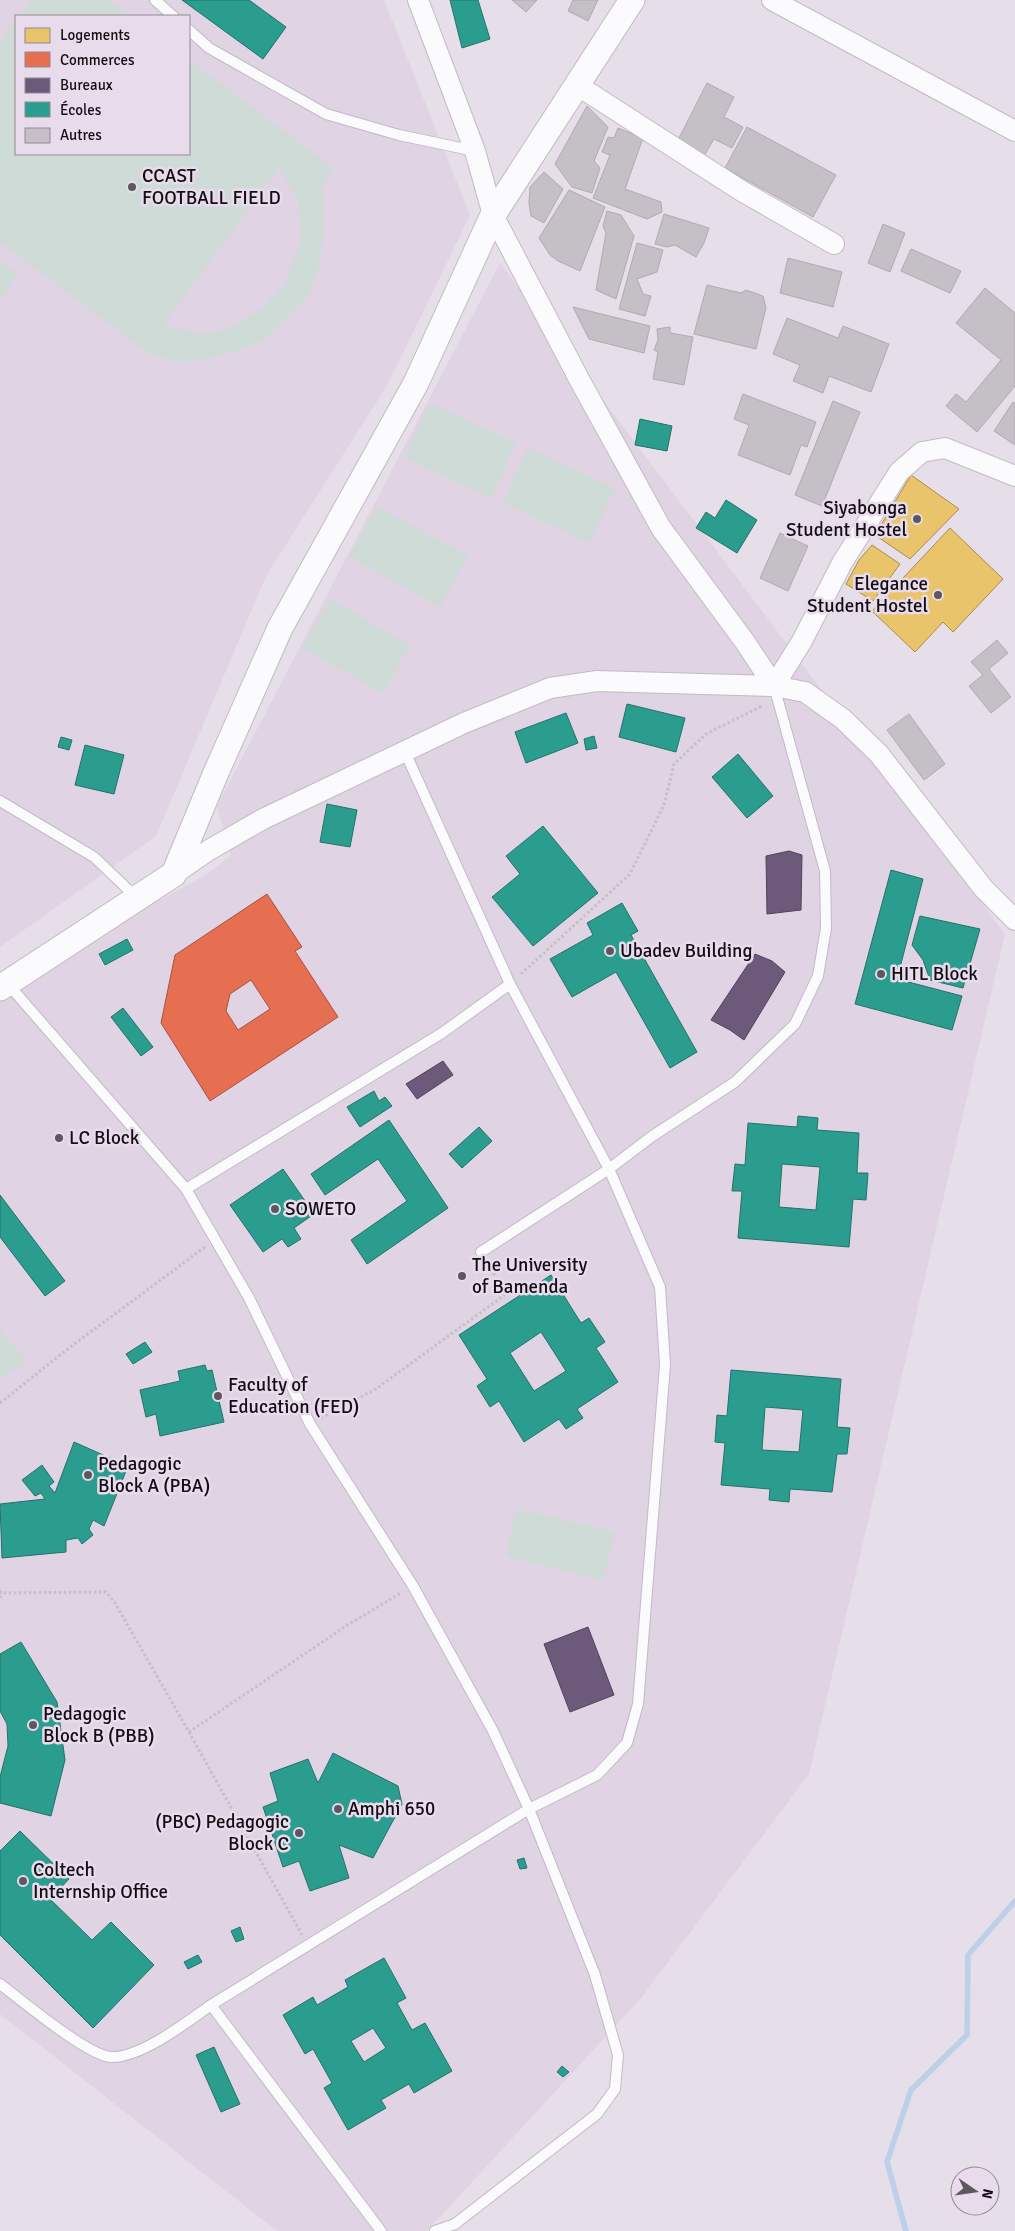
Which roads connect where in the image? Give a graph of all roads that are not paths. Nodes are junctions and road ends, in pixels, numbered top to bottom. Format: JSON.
{"nodes":[{"id":1,"x":155,"y":0,"type":"edge"},
{"id":2,"x":418,"y":0,"type":"edge"},
{"id":3,"x":632,"y":0,"type":"edge"},
{"id":4,"x":772,"y":0,"type":"edge"},
{"id":5,"x":172,"y":15,"type":"edge"},
{"id":6,"x":190,"y":31,"type":"edge"},
{"id":7,"x":577,"y":85,"type":"junction"},
{"id":8,"x":1015,"y":131,"type":"edge"},
{"id":9,"x":475,"y":151,"type":"junction"},
{"id":10,"x":493,"y":215,"type":"junction"},
{"id":11,"x":834,"y":244,"type":"dead end"},
{"id":12,"x":1015,"y":476,"type":"edge"},
{"id":13,"x":774,"y":686,"type":"junction"},
{"id":14,"x":406,"y":752,"type":"junction"},
{"id":15,"x":0,"y":801,"type":"edge"},
{"id":16,"x":174,"y":874,"type":"junction"},
{"id":17,"x":137,"y":898,"type":"junction"},
{"id":18,"x":1015,"y":920,"type":"edge"},
{"id":19,"x":510,"y":984,"type":"junction"},
{"id":20,"x":4,"y":985,"type":"edge"},
{"id":21,"x":609,"y":1169,"type":"junction"},
{"id":22,"x":186,"y":1189,"type":"junction"},
{"id":23,"x":481,"y":1252,"type":"road end"},
{"id":24,"x":529,"y":1810,"type":"junction"},
{"id":25,"x":0,"y":1984,"type":"edge"},
{"id":26,"x":211,"y":2006,"type":"junction"},
{"id":27,"x":381,"y":2231,"type":"edge"},
{"id":28,"x":436,"y":2231,"type":"edge"}],
"edges":[{"from":1,"to":5,"type":"lane"},
{"from":2,"to":9,"type":"street"},
{"from":3,"to":7,"type":"street"},
{"from":4,"to":8,"type":"street"},
{"from":6,"to":9,"type":"lane"},
{"from":7,"to":10,"type":"street"},
{"from":7,"to":11,"type":"street"},
{"from":9,"to":10,"type":"street"},
{"from":10,"to":13,"type":"street"},
{"from":10,"to":16,"type":"street"},
{"from":12,"to":13,"type":"street"},
{"from":13,"to":14,"type":"street"},
{"from":13,"to":18,"type":"street"},
{"from":13,"to":21,"type":"lane"},
{"from":14,"to":16,"type":"street"},
{"from":14,"to":19,"type":"lane"},
{"from":15,"to":17,"type":"lane"},
{"from":16,"to":17,"type":"street"},
{"from":17,"to":20,"type":"street"},
{"from":19,"to":21,"type":"lane"},
{"from":19,"to":22,"type":"lane"},
{"from":20,"to":22,"type":"lane"},
{"from":21,"to":23,"type":"lane"},
{"from":21,"to":24,"type":"lane"},
{"from":22,"to":24,"type":"lane"},
{"from":24,"to":26,"type":"lane"},
{"from":24,"to":28,"type":"lane"},
{"from":25,"to":26,"type":"lane"},
{"from":26,"to":27,"type":"lane"}]}
